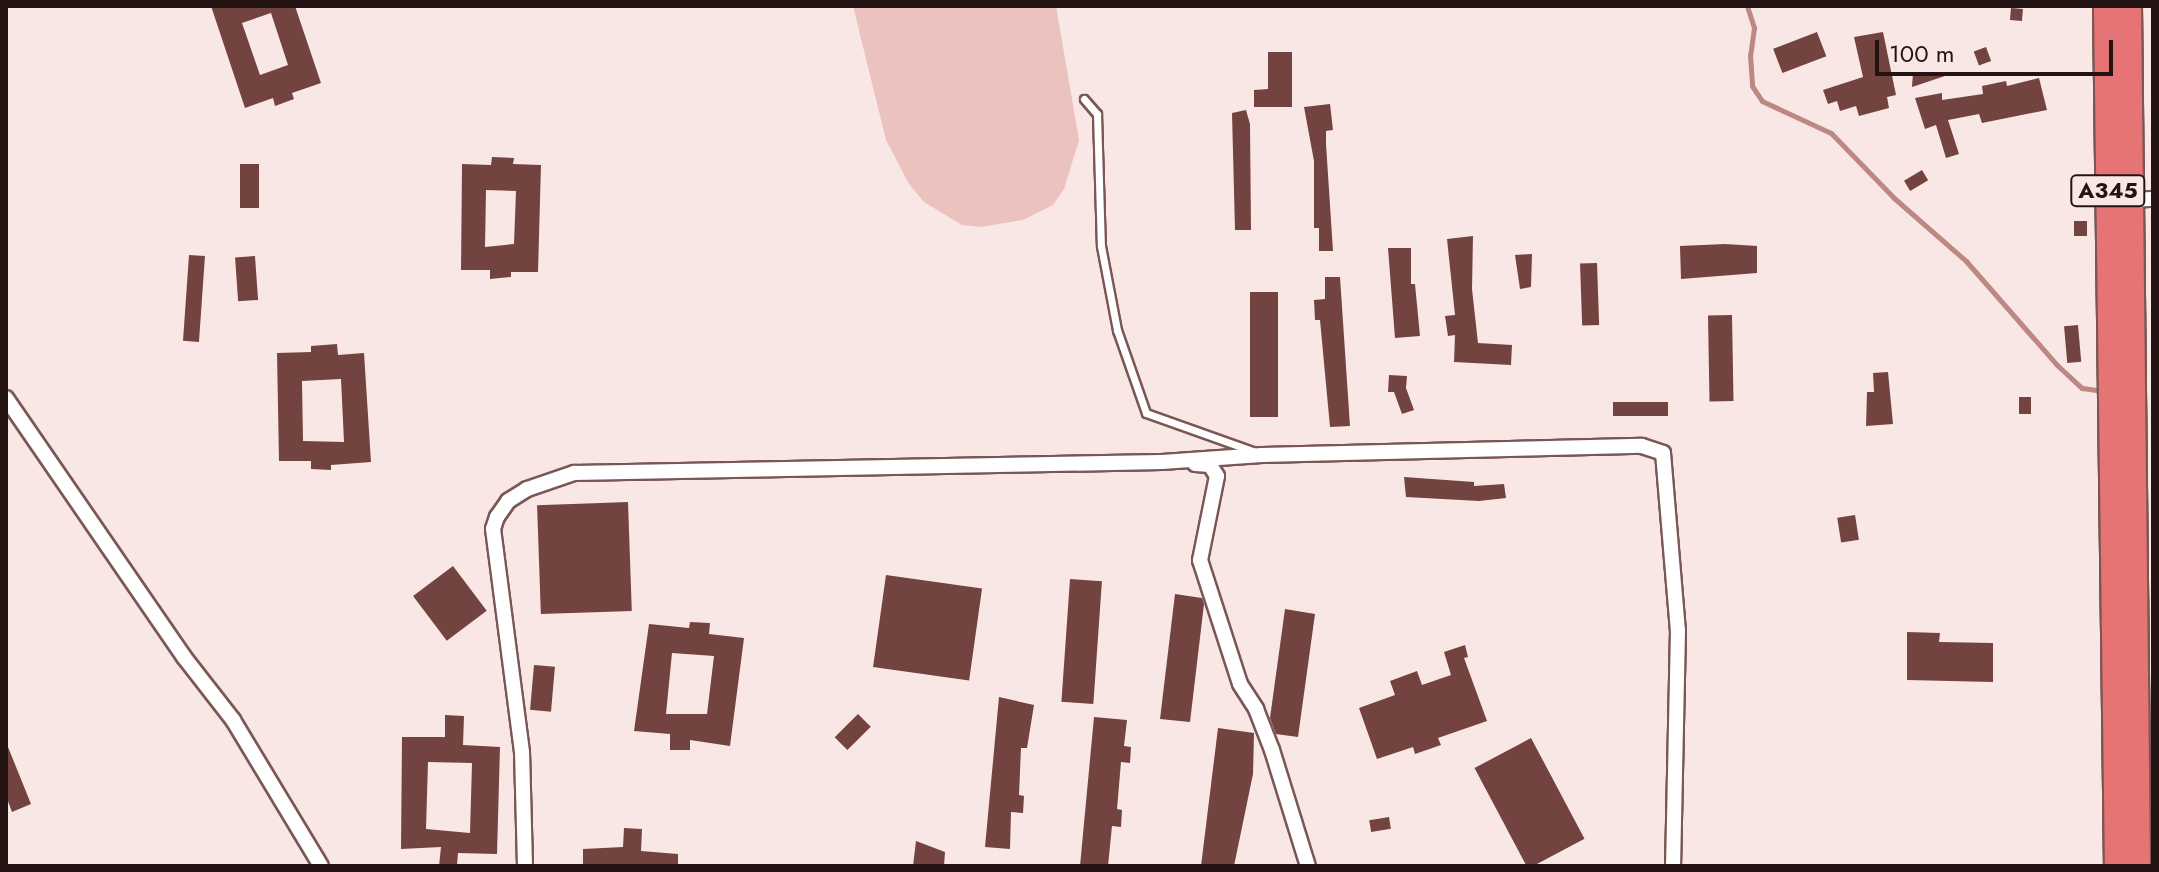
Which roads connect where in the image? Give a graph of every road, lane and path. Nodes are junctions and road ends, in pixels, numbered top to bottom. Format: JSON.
{"nodes":[{"id":1,"x":2106,"y":6,"type":"edge"},
{"id":2,"x":2129,"y":6,"type":"edge"},
{"id":3,"x":1084,"y":99,"type":"dead end"},
{"id":4,"x":2142,"y":199,"type":"edge"},
{"id":5,"x":2122,"y":375,"type":"junction"},
{"id":6,"x":6,"y":398,"type":"edge"},
{"id":7,"x":2122,"y":415,"type":"junction"},
{"id":8,"x":1262,"y":455,"type":"junction"},
{"id":9,"x":1162,"y":462,"type":"junction"},
{"id":10,"x":321,"y":866,"type":"edge"},
{"id":11,"x":525,"y":866,"type":"edge"},
{"id":12,"x":1308,"y":866,"type":"edge"},
{"id":13,"x":1673,"y":866,"type":"edge"},
{"id":14,"x":2117,"y":866,"type":"edge"},
{"id":15,"x":2138,"y":866,"type":"edge"}],
"edges":[{"from":1,"to":5,"type":"highway","number":"A345"},
{"from":2,"to":4,"type":"highway","number":"A345"},
{"from":3,"to":8,"type":"lane"},
{"from":4,"to":5,"type":"highway","number":"A345"},
{"from":5,"to":7,"type":"highway","number":"A345"},
{"from":6,"to":10,"type":"street"},
{"from":7,"to":14,"type":"highway","number":"A345"},
{"from":7,"to":15,"type":"highway","number":"A345"},
{"from":8,"to":9,"type":"street"},
{"from":8,"to":13,"type":"street"},
{"from":9,"to":11,"type":"street"},
{"from":9,"to":12,"type":"street"}]}
